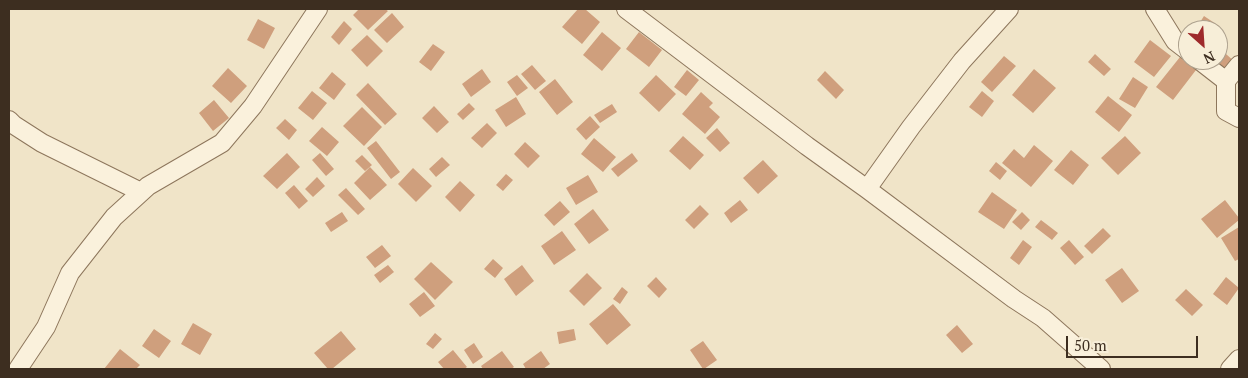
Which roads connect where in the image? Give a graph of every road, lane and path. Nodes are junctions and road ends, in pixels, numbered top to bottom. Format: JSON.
{"nodes":[{"id":1,"x":318,"y":9,"type":"edge"},
{"id":2,"x":626,"y":9,"type":"edge"},
{"id":3,"x":1009,"y":9,"type":"edge"},
{"id":4,"x":1155,"y":9,"type":"edge"},
{"id":5,"x":1178,"y":43,"type":"edge"},
{"id":6,"x":1239,"y":65,"type":"edge"},
{"id":7,"x":1212,"y":70,"type":"edge"},
{"id":8,"x":1226,"y":81,"type":"junction"},
{"id":9,"x":1239,"y":118,"type":"edge"},
{"id":10,"x":9,"y":120,"type":"edge"},
{"id":11,"x":9,"y":133,"type":"edge"},
{"id":12,"x":30,"y":136,"type":"junction"},
{"id":13,"x":868,"y":189,"type":"junction"},
{"id":14,"x":141,"y":192,"type":"junction"},
{"id":15,"x":1239,"y":359,"type":"edge"},
{"id":16,"x":18,"y":369,"type":"edge"},
{"id":17,"x":1101,"y":369,"type":"edge"},
{"id":18,"x":1230,"y":369,"type":"edge"}],
"edges":[{"from":1,"to":14,"type":"street"},
{"from":2,"to":13,"type":"street"},
{"from":3,"to":13,"type":"street"},
{"from":4,"to":5,"type":"street"},
{"from":6,"to":8,"type":"street"},
{"from":7,"to":8,"type":"street"},
{"from":8,"to":9,"type":"street"},
{"from":10,"to":12,"type":"street"},
{"from":11,"to":12,"type":"street"},
{"from":12,"to":14,"type":"street"},
{"from":13,"to":17,"type":"street"},
{"from":14,"to":16,"type":"street"},
{"from":15,"to":18,"type":"street"}]}
